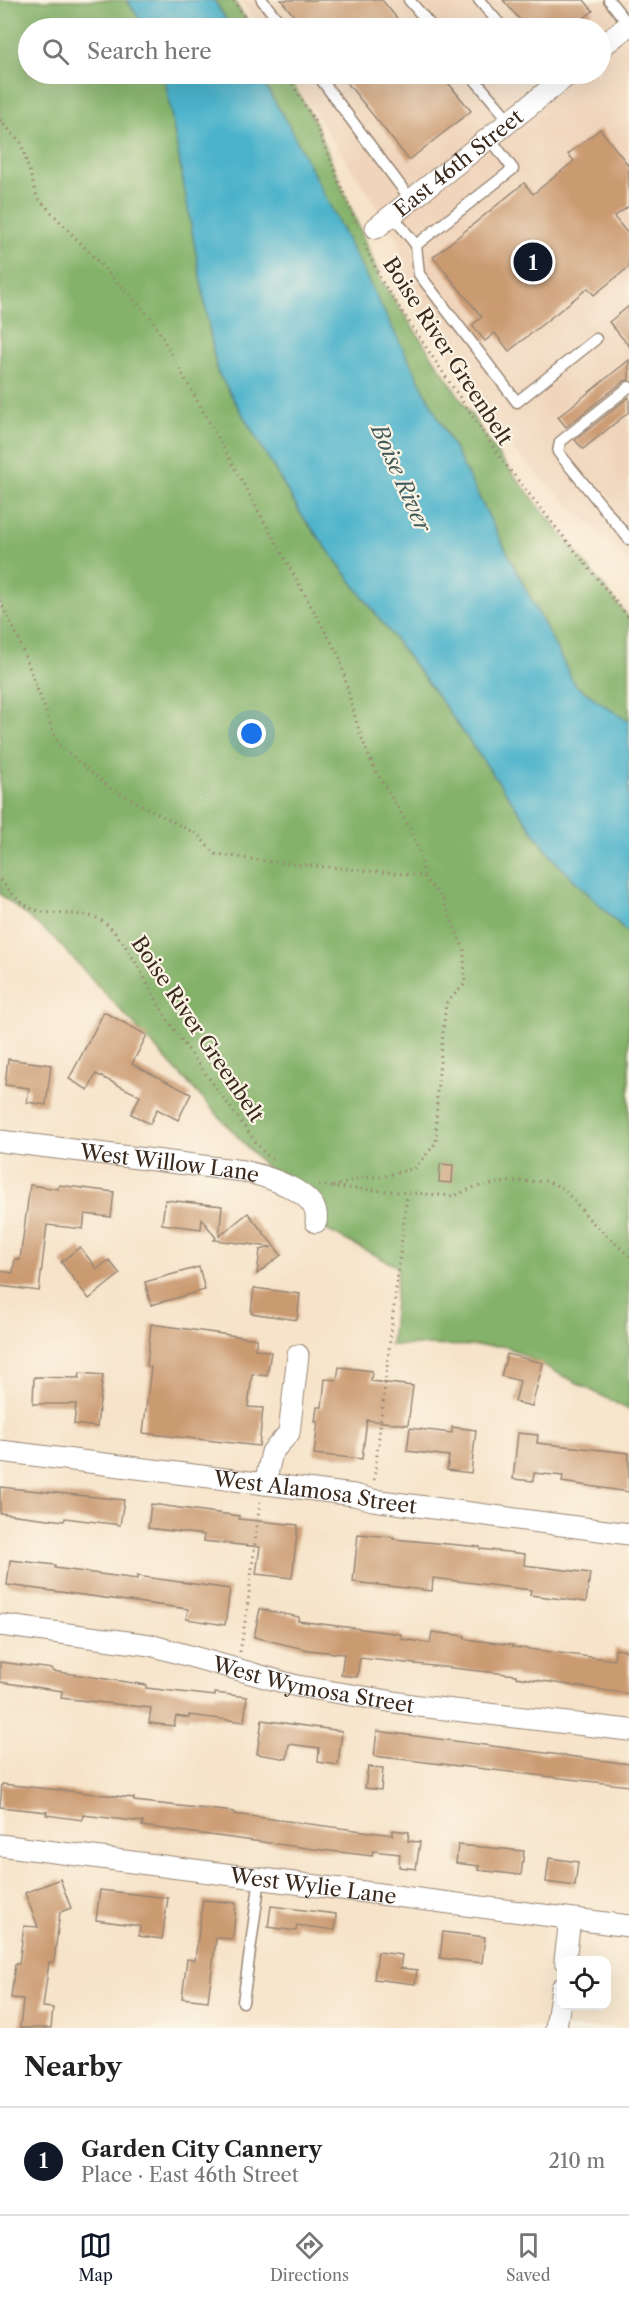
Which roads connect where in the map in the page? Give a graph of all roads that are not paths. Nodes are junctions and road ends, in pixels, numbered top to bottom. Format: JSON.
{"nodes":[{"id":1,"x":262,"y":0,"type":"edge"},
{"id":2,"x":409,"y":0,"type":"edge"},
{"id":3,"x":479,"y":0,"type":"edge"},
{"id":4,"x":609,"y":0,"type":"edge"},
{"id":5,"x":276,"y":18,"type":"edge"},
{"id":6,"x":424,"y":18,"type":"edge"},
{"id":7,"x":494,"y":18,"type":"edge"},
{"id":8,"x":629,"y":25,"type":"edge"},
{"id":9,"x":611,"y":39,"type":"edge"},
{"id":10,"x":324,"y":84,"type":"edge"},
{"id":11,"x":479,"y":84,"type":"edge"},
{"id":12,"x":548,"y":84,"type":"edge"},
{"id":13,"x":510,"y":121,"type":"junction"},
{"id":14,"x":489,"y":137,"type":"junction"},
{"id":15,"x":411,"y":200,"type":"junction"},
{"id":16,"x":372,"y":227,"type":"joint"},
{"id":17,"x":416,"y":245,"type":"junction"},
{"id":18,"x":596,"y":339,"type":"dead end"},
{"id":19,"x":629,"y":387,"type":"edge"},
{"id":20,"x":629,"y":539,"type":"edge"},
{"id":21,"x":0,"y":1141,"type":"edge"},
{"id":22,"x":316,"y":1222,"type":"dead end"},
{"id":23,"x":298,"y":1355,"type":"dead end"},
{"id":24,"x":0,"y":1451,"type":"edge"},
{"id":25,"x":263,"y":1484,"type":"junction"},
{"id":26,"x":629,"y":1534,"type":"edge"},
{"id":27,"x":0,"y":1625,"type":"edge"},
{"id":28,"x":629,"y":1730,"type":"edge"},
{"id":29,"x":0,"y":1845,"type":"edge"},
{"id":30,"x":260,"y":1878,"type":"junction"},
{"id":31,"x":570,"y":1919,"type":"junction"},
{"id":32,"x":629,"y":1926,"type":"edge"},
{"id":33,"x":565,"y":1956,"type":"edge"},
{"id":34,"x":243,"y":2002,"type":"dead end"},
{"id":35,"x":558,"y":2010,"type":"edge"},
{"id":36,"x":556,"y":2028,"type":"edge"}],
"edges":[{"from":1,"to":5,"type":"lane"},
{"from":2,"to":6,"type":"lane"},
{"from":3,"to":7,"type":"lane"},
{"from":4,"to":8,"type":"lane"},
{"from":8,"to":9,"type":"street"},
{"from":10,"to":15,"type":"lane"},
{"from":11,"to":13,"type":"lane"},
{"from":12,"to":13,"type":"street","name":"East 46th Street"},
{"from":13,"to":14,"type":"street","name":"East 46th Street"},
{"from":14,"to":15,"type":"street","name":"East 46th Street"},
{"from":14,"to":17,"type":"lane"},
{"from":15,"to":16,"type":"street","name":"East 46th Street"},
{"from":16,"to":17,"type":"lane"},
{"from":17,"to":18,"type":"lane"},
{"from":19,"to":20,"type":"lane"},
{"from":21,"to":22,"type":"street","name":"West Willow Lane"},
{"from":23,"to":25,"type":"street"},
{"from":24,"to":25,"type":"street","name":"West Alamosa Street"},
{"from":25,"to":26,"type":"street","name":"West Alamosa Street"},
{"from":27,"to":28,"type":"street","name":"West Wymosa Street"},
{"from":29,"to":30,"type":"street","name":"West Wylie Lane"},
{"from":30,"to":31,"type":"street","name":"West Wylie Lane"},
{"from":30,"to":34,"type":"lane"},
{"from":31,"to":32,"type":"street","name":"West Wylie Lane"},
{"from":31,"to":33,"type":"street"},
{"from":35,"to":36,"type":"street"}]}
